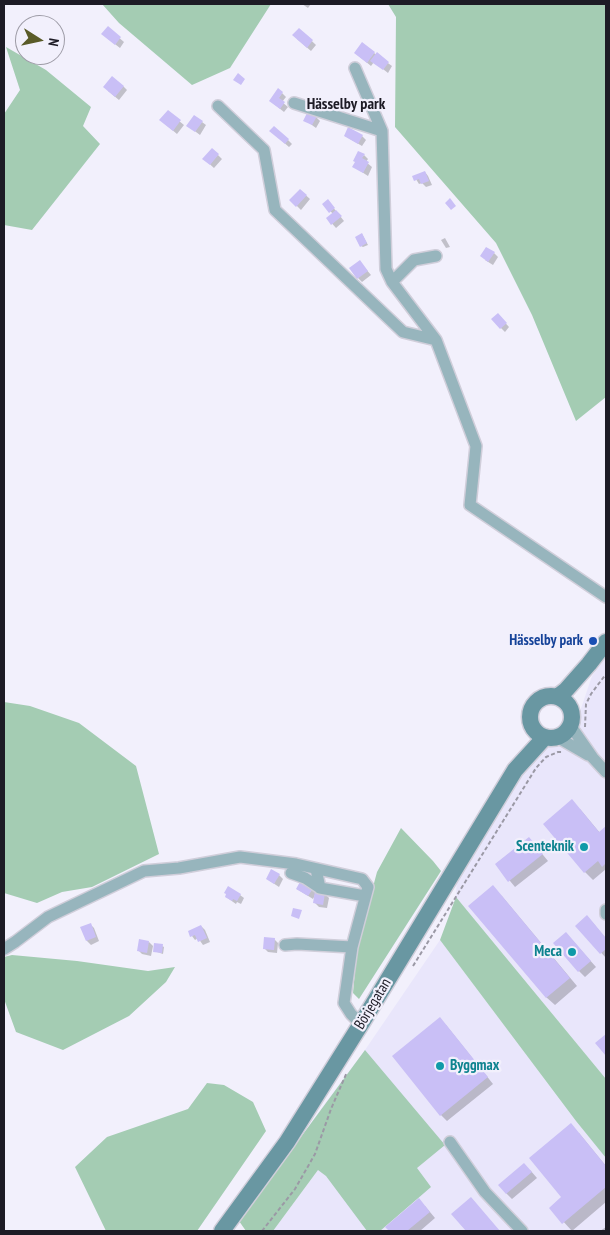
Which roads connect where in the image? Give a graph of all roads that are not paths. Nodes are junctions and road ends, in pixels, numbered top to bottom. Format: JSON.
{"nodes":[{"id":1,"x":355,"y":68,"type":"dead end"},
{"id":2,"x":294,"y":102,"type":"dead end"},
{"id":3,"x":218,"y":106,"type":"dead end"},
{"id":4,"x":382,"y":131,"type":"junction"},
{"id":5,"x":436,"y":256,"type":"dead end"},
{"id":6,"x":392,"y":282,"type":"junction"},
{"id":7,"x":436,"y":340,"type":"junction"},
{"id":8,"x":606,"y":597,"type":"edge"},
{"id":9,"x":606,"y":642,"type":"edge"},
{"id":10,"x":589,"y":664,"type":"junction"},
{"id":11,"x":557,"y":697,"type":"junction"},
{"id":12,"x":530,"y":721,"type":"junction"},
{"id":13,"x":575,"y":722,"type":"junction"},
{"id":14,"x":551,"y":737,"type":"junction"},
{"id":15,"x":593,"y":758,"type":"junction"},
{"id":16,"x":515,"y":770,"type":"junction"},
{"id":17,"x":606,"y":772,"type":"edge"},
{"id":18,"x":316,"y":869,"type":"junction"},
{"id":19,"x":291,"y":873,"type":"dead end"},
{"id":20,"x":320,"y":888,"type":"junction"},
{"id":21,"x":365,"y":896,"type":"junction"},
{"id":22,"x":285,"y":946,"type":"dead end"},
{"id":23,"x":352,"y":947,"type":"junction"},
{"id":24,"x":4,"y":949,"type":"edge"},
{"id":25,"x":361,"y":1024,"type":"junction"},
{"id":26,"x":450,"y":1142,"type":"dead end"},
{"id":27,"x":222,"y":1231,"type":"edge"},
{"id":28,"x":522,"y":1231,"type":"edge"}],
"edges":[{"from":1,"to":4,"type":"street"},
{"from":2,"to":4,"type":"street"},
{"from":3,"to":7,"type":"street"},
{"from":4,"to":6,"type":"street"},
{"from":5,"to":6,"type":"street"},
{"from":6,"to":7,"type":"street"},
{"from":7,"to":8,"type":"street"},
{"from":9,"to":10,"type":"main road"},
{"from":10,"to":11,"type":"main road"},
{"from":10,"to":13,"type":"main road"},
{"from":11,"to":12,"type":"main road"},
{"from":11,"to":13,"type":"main road"},
{"from":12,"to":14,"type":"main road"},
{"from":12,"to":16,"type":"main road","name":"Börjegatan"},
{"from":13,"to":14,"type":"main road"},
{"from":13,"to":15,"type":"street"},
{"from":14,"to":15,"type":"street"},
{"from":14,"to":16,"type":"main road","name":"Börjegatan"},
{"from":15,"to":17,"type":"street"},
{"from":16,"to":25,"type":"main road","name":"Börjegatan"},
{"from":18,"to":20,"type":"street"},
{"from":18,"to":21,"type":"street"},
{"from":18,"to":24,"type":"street"},
{"from":19,"to":20,"type":"street"},
{"from":20,"to":21,"type":"street"},
{"from":21,"to":23,"type":"street"},
{"from":22,"to":23,"type":"street"},
{"from":23,"to":25,"type":"street"},
{"from":25,"to":27,"type":"main road","name":"Börjegatan"},
{"from":26,"to":28,"type":"street"}]}
